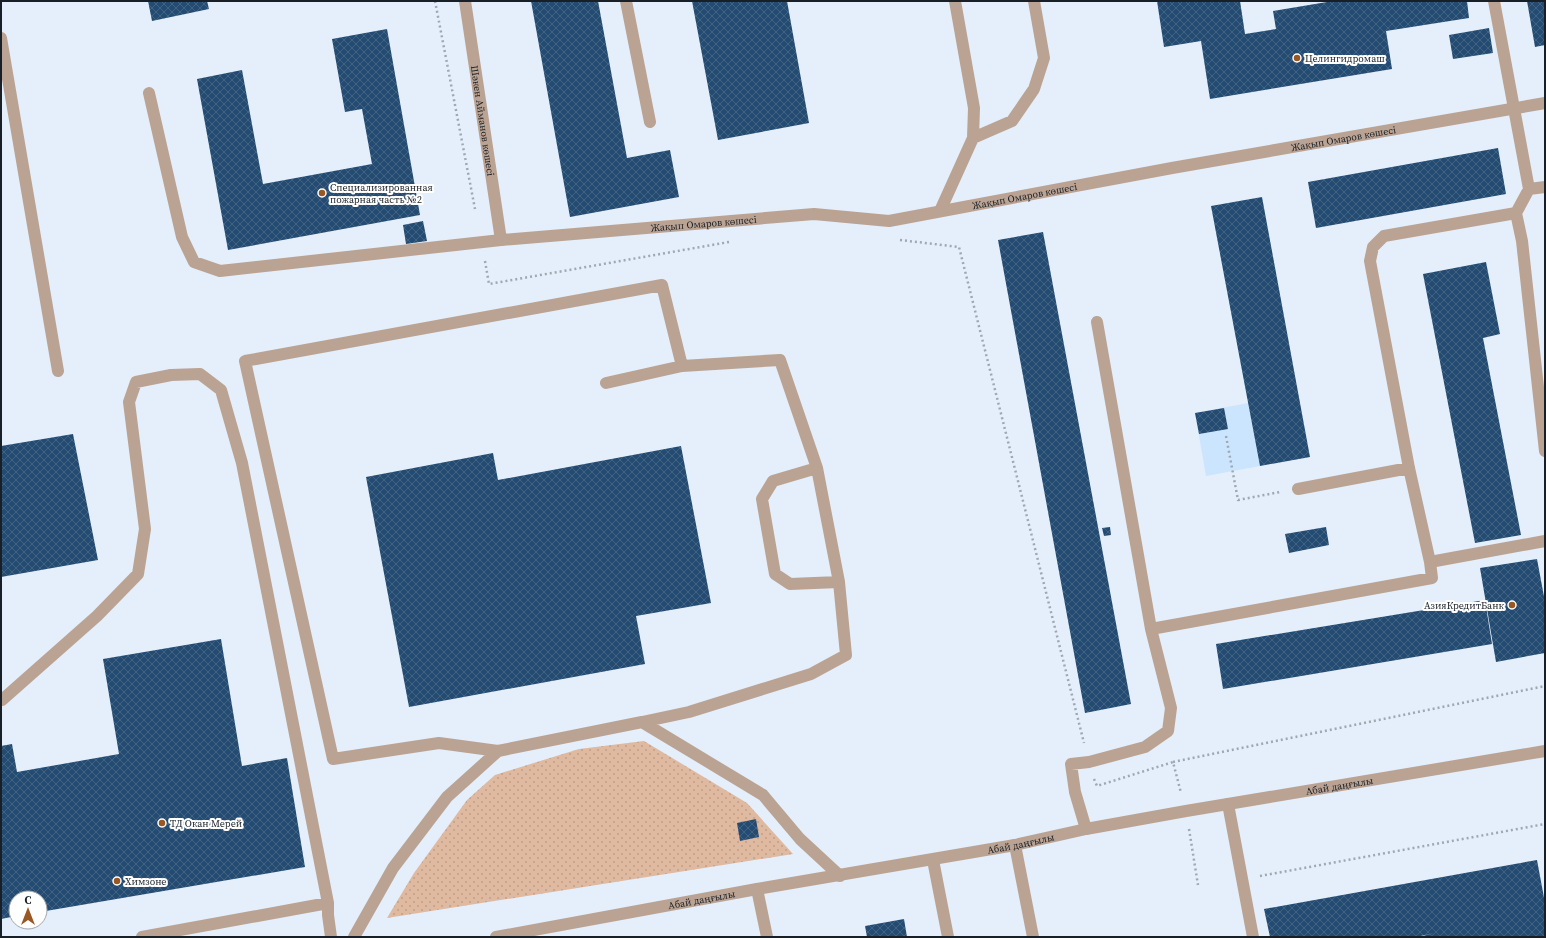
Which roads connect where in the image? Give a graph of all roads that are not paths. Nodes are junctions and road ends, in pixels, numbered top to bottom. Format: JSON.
{"nodes":[{"id":1,"x":465,"y":1,"type":"edge"},
{"id":2,"x":626,"y":1,"type":"edge"},
{"id":3,"x":955,"y":1,"type":"edge"},
{"id":4,"x":1034,"y":1,"type":"edge"},
{"id":5,"x":1494,"y":1,"type":"edge"},
{"id":6,"x":1,"y":38,"type":"edge"},
{"id":7,"x":149,"y":93,"type":"dead end"},
{"id":8,"x":1545,"y":104,"type":"edge"},
{"id":9,"x":1514,"y":108,"type":"junction"},
{"id":10,"x":650,"y":122,"type":"dead end"},
{"id":11,"x":973,"y":138,"type":"junction"},
{"id":12,"x":1545,"y":187,"type":"edge"},
{"id":13,"x":1529,"y":190,"type":"junction"},
{"id":14,"x":940,"y":211,"type":"junction"},
{"id":15,"x":1516,"y":213,"type":"junction"},
{"id":16,"x":501,"y":240,"type":"junction"},
{"id":17,"x":1097,"y":322,"type":"dead end"},
{"id":18,"x":682,"y":366,"type":"junction"},
{"id":19,"x":58,"y":371,"type":"dead end"},
{"id":20,"x":606,"y":383,"type":"dead end"},
{"id":21,"x":1545,"y":452,"type":"edge"},
{"id":22,"x":817,"y":468,"type":"junction"},
{"id":23,"x":1409,"y":468,"type":"junction"},
{"id":24,"x":1298,"y":489,"type":"road end"},
{"id":25,"x":1545,"y":541,"type":"edge"},
{"id":26,"x":1430,"y":562,"type":"junction"},
{"id":27,"x":839,"y":582,"type":"junction"},
{"id":28,"x":1151,"y":629,"type":"junction"},
{"id":29,"x":2,"y":700,"type":"dead end"},
{"id":30,"x":642,"y":722,"type":"junction"},
{"id":31,"x":498,"y":751,"type":"junction"},
{"id":32,"x":1545,"y":751,"type":"edge"},
{"id":33,"x":1228,"y":804,"type":"junction"},
{"id":34,"x":1086,"y":829,"type":"junction"},
{"id":35,"x":1016,"y":845,"type":"junction"},
{"id":36,"x":934,"y":860,"type":"junction"},
{"id":37,"x":840,"y":876,"type":"junction"},
{"id":38,"x":757,"y":889,"type":"junction"},
{"id":39,"x":328,"y":903,"type":"junction"},
{"id":40,"x":142,"y":937,"type":"edge"},
{"id":41,"x":331,"y":937,"type":"edge"},
{"id":42,"x":354,"y":937,"type":"edge"},
{"id":43,"x":496,"y":937,"type":"edge"},
{"id":44,"x":767,"y":937,"type":"edge"},
{"id":45,"x":948,"y":937,"type":"edge"},
{"id":46,"x":1033,"y":937,"type":"edge"},
{"id":47,"x":1254,"y":937,"type":"edge"}],
"edges":[{"from":1,"to":16,"type":"street","name":"Шәкен Айманов көшесі"},
{"from":2,"to":10,"type":"street"},
{"from":3,"to":11,"type":"street"},
{"from":4,"to":11,"type":"street"},
{"from":5,"to":9,"type":"street"},
{"from":6,"to":19,"type":"street"},
{"from":7,"to":16,"type":"street","name":"Жақып Омаров көшесі"},
{"from":8,"to":9,"type":"street","name":"Жақып Омаров көшесі"},
{"from":9,"to":13,"type":"street"},
{"from":9,"to":14,"type":"street","name":"Жақып Омаров көшесі"},
{"from":11,"to":14,"type":"street"},
{"from":12,"to":13,"type":"street"},
{"from":13,"to":15,"type":"street"},
{"from":14,"to":16,"type":"street","name":"Жақып Омаров көшесі"},
{"from":15,"to":21,"type":"street"},
{"from":15,"to":23,"type":"street"},
{"from":17,"to":28,"type":"street"},
{"from":18,"to":20,"type":"street"},
{"from":18,"to":22,"type":"street"},
{"from":18,"to":31,"type":"street"},
{"from":22,"to":27,"type":"street"},
{"from":22,"to":27,"type":"street"},
{"from":23,"to":24,"type":"street"},
{"from":23,"to":26,"type":"street"},
{"from":25,"to":26,"type":"street"},
{"from":26,"to":28,"type":"street"},
{"from":27,"to":30,"type":"street"},
{"from":28,"to":34,"type":"street"},
{"from":29,"to":39,"type":"street"},
{"from":30,"to":31,"type":"street"},
{"from":30,"to":37,"type":"street"},
{"from":31,"to":42,"type":"street"},
{"from":32,"to":33,"type":"street","name":"Абай даңғылы"},
{"from":33,"to":34,"type":"street","name":"Абай даңғылы"},
{"from":33,"to":47,"type":"street"},
{"from":34,"to":35,"type":"street","name":"Абай даңғылы"},
{"from":35,"to":36,"type":"street","name":"Абай даңғылы"},
{"from":35,"to":46,"type":"street"},
{"from":36,"to":37,"type":"street","name":"Абай даңғылы"},
{"from":36,"to":45,"type":"street"},
{"from":37,"to":38,"type":"street","name":"Абай даңғылы"},
{"from":38,"to":43,"type":"street","name":"Абай даңғылы"},
{"from":38,"to":44,"type":"street"},
{"from":39,"to":40,"type":"street"},
{"from":39,"to":41,"type":"street"}]}
